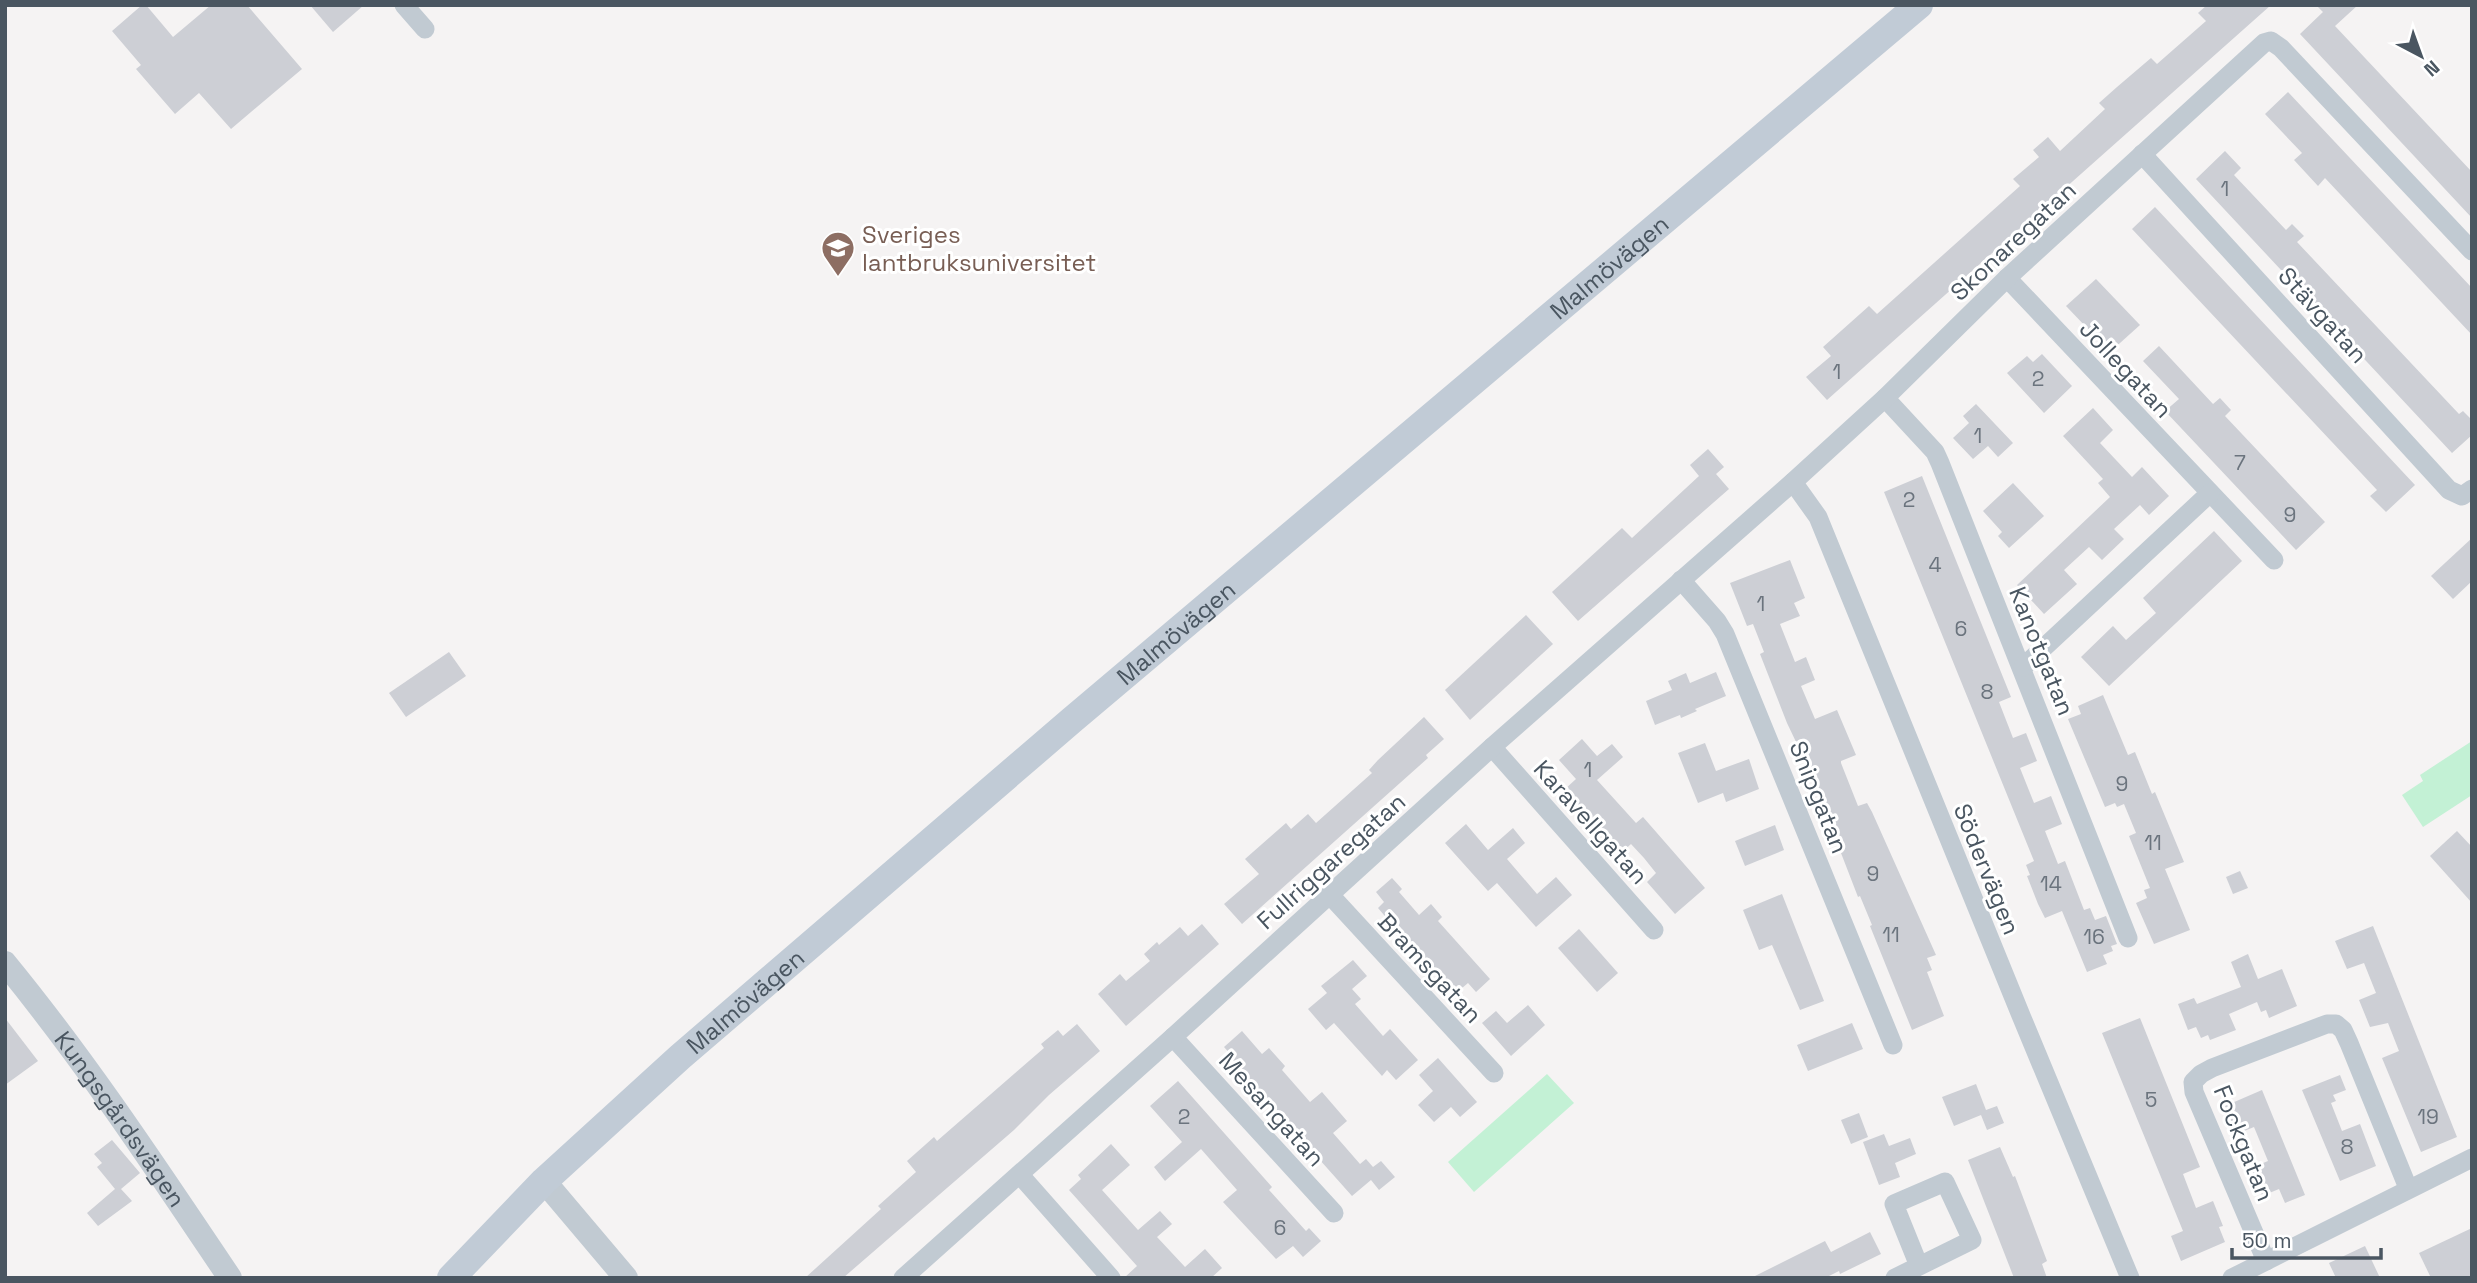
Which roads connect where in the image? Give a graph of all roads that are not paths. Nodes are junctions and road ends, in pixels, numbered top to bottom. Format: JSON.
{"nodes":[{"id":1,"x":404,"y":5,"type":"edge"},
{"id":2,"x":1919,"y":5,"type":"edge"},
{"id":3,"x":425,"y":29,"type":"dead end"},
{"id":4,"x":2142,"y":154,"type":"junction"},
{"id":5,"x":2472,"y":251,"type":"edge"},
{"id":6,"x":2007,"y":278,"type":"junction"},
{"id":7,"x":1885,"y":398,"type":"junction"},
{"id":8,"x":1793,"y":482,"type":"junction"},
{"id":9,"x":2472,"y":489,"type":"edge"},
{"id":10,"x":2210,"y":493,"type":"junction"},
{"id":11,"x":2274,"y":560,"type":"dead end"},
{"id":12,"x":1681,"y":580,"type":"junction"},
{"id":13,"x":2023,"y":667,"type":"junction"},
{"id":14,"x":1492,"y":747,"type":"junction"},
{"id":15,"x":1330,"y":895,"type":"junction"},
{"id":16,"x":1654,"y":930,"type":"dead end"},
{"id":17,"x":2128,"y":938,"type":"dead end"},
{"id":18,"x":5,"y":963,"type":"edge"},
{"id":19,"x":1173,"y":1037,"type":"junction"},
{"id":20,"x":1893,"y":1045,"type":"dead end"},
{"id":21,"x":1494,"y":1073,"type":"dead end"},
{"id":22,"x":2472,"y":1158,"type":"edge"},
{"id":23,"x":1020,"y":1175,"type":"junction"},
{"id":24,"x":544,"y":1181,"type":"junction"},
{"id":25,"x":2409,"y":1188,"type":"junction"},
{"id":26,"x":1334,"y":1213,"type":"dead end"},
{"id":27,"x":2266,"y":1261,"type":"junction"},
{"id":28,"x":1919,"y":1266,"type":"junction"},
{"id":29,"x":230,"y":1278,"type":"edge"},
{"id":30,"x":451,"y":1278,"type":"edge"},
{"id":31,"x":626,"y":1278,"type":"edge"},
{"id":32,"x":903,"y":1278,"type":"edge"},
{"id":33,"x":1111,"y":1278,"type":"edge"},
{"id":34,"x":1895,"y":1278,"type":"edge"},
{"id":35,"x":2130,"y":1278,"type":"edge"},
{"id":36,"x":2232,"y":1278,"type":"edge"}],
"edges":[{"from":1,"to":3,"type":"street"},
{"from":2,"to":24,"type":"main road","name":"Malmövägen"},
{"from":4,"to":5,"type":"street","name":"Skonaregatan"},
{"from":4,"to":6,"type":"street","name":"Skonaregatan"},
{"from":4,"to":9,"type":"street","name":"Stävgatan"},
{"from":6,"to":7,"type":"street","name":"Skonaregatan"},
{"from":6,"to":10,"type":"street","name":"Jollegatan"},
{"from":7,"to":8,"type":"street","name":"Skonaregatan"},
{"from":7,"to":13,"type":"street","name":"Kanotgatan"},
{"from":8,"to":12,"type":"street","name":"Fullriggaregatan"},
{"from":8,"to":35,"type":"street","name":"Södervägen"},
{"from":10,"to":11,"type":"street","name":"Jollegatan"},
{"from":10,"to":13,"type":"street"},
{"from":12,"to":14,"type":"street","name":"Fullriggaregatan"},
{"from":12,"to":20,"type":"street","name":"Snipgatan"},
{"from":13,"to":17,"type":"street","name":"Kanotgatan"},
{"from":14,"to":15,"type":"street","name":"Fullriggaregatan"},
{"from":14,"to":16,"type":"street","name":"Karavellgatan"},
{"from":15,"to":19,"type":"street","name":"Fullriggaregatan"},
{"from":15,"to":21,"type":"street","name":"Bramsgatan"},
{"from":18,"to":29,"type":"street","name":"Kungsgårdsvägen"},
{"from":19,"to":23,"type":"street","name":"Fullriggaregatan"},
{"from":19,"to":26,"type":"street","name":"Mesangatan"},
{"from":22,"to":25,"type":"street"},
{"from":23,"to":32,"type":"street","name":"Fullriggaregatan"},
{"from":23,"to":33,"type":"street"},
{"from":24,"to":30,"type":"main road","name":"Malmövägen"},
{"from":24,"to":31,"type":"street"},
{"from":25,"to":27,"type":"street"},
{"from":25,"to":27,"type":"street","name":"Fockgatan"},
{"from":27,"to":36,"type":"street"},
{"from":28,"to":28,"type":"street"},
{"from":28,"to":34,"type":"street"}]}
